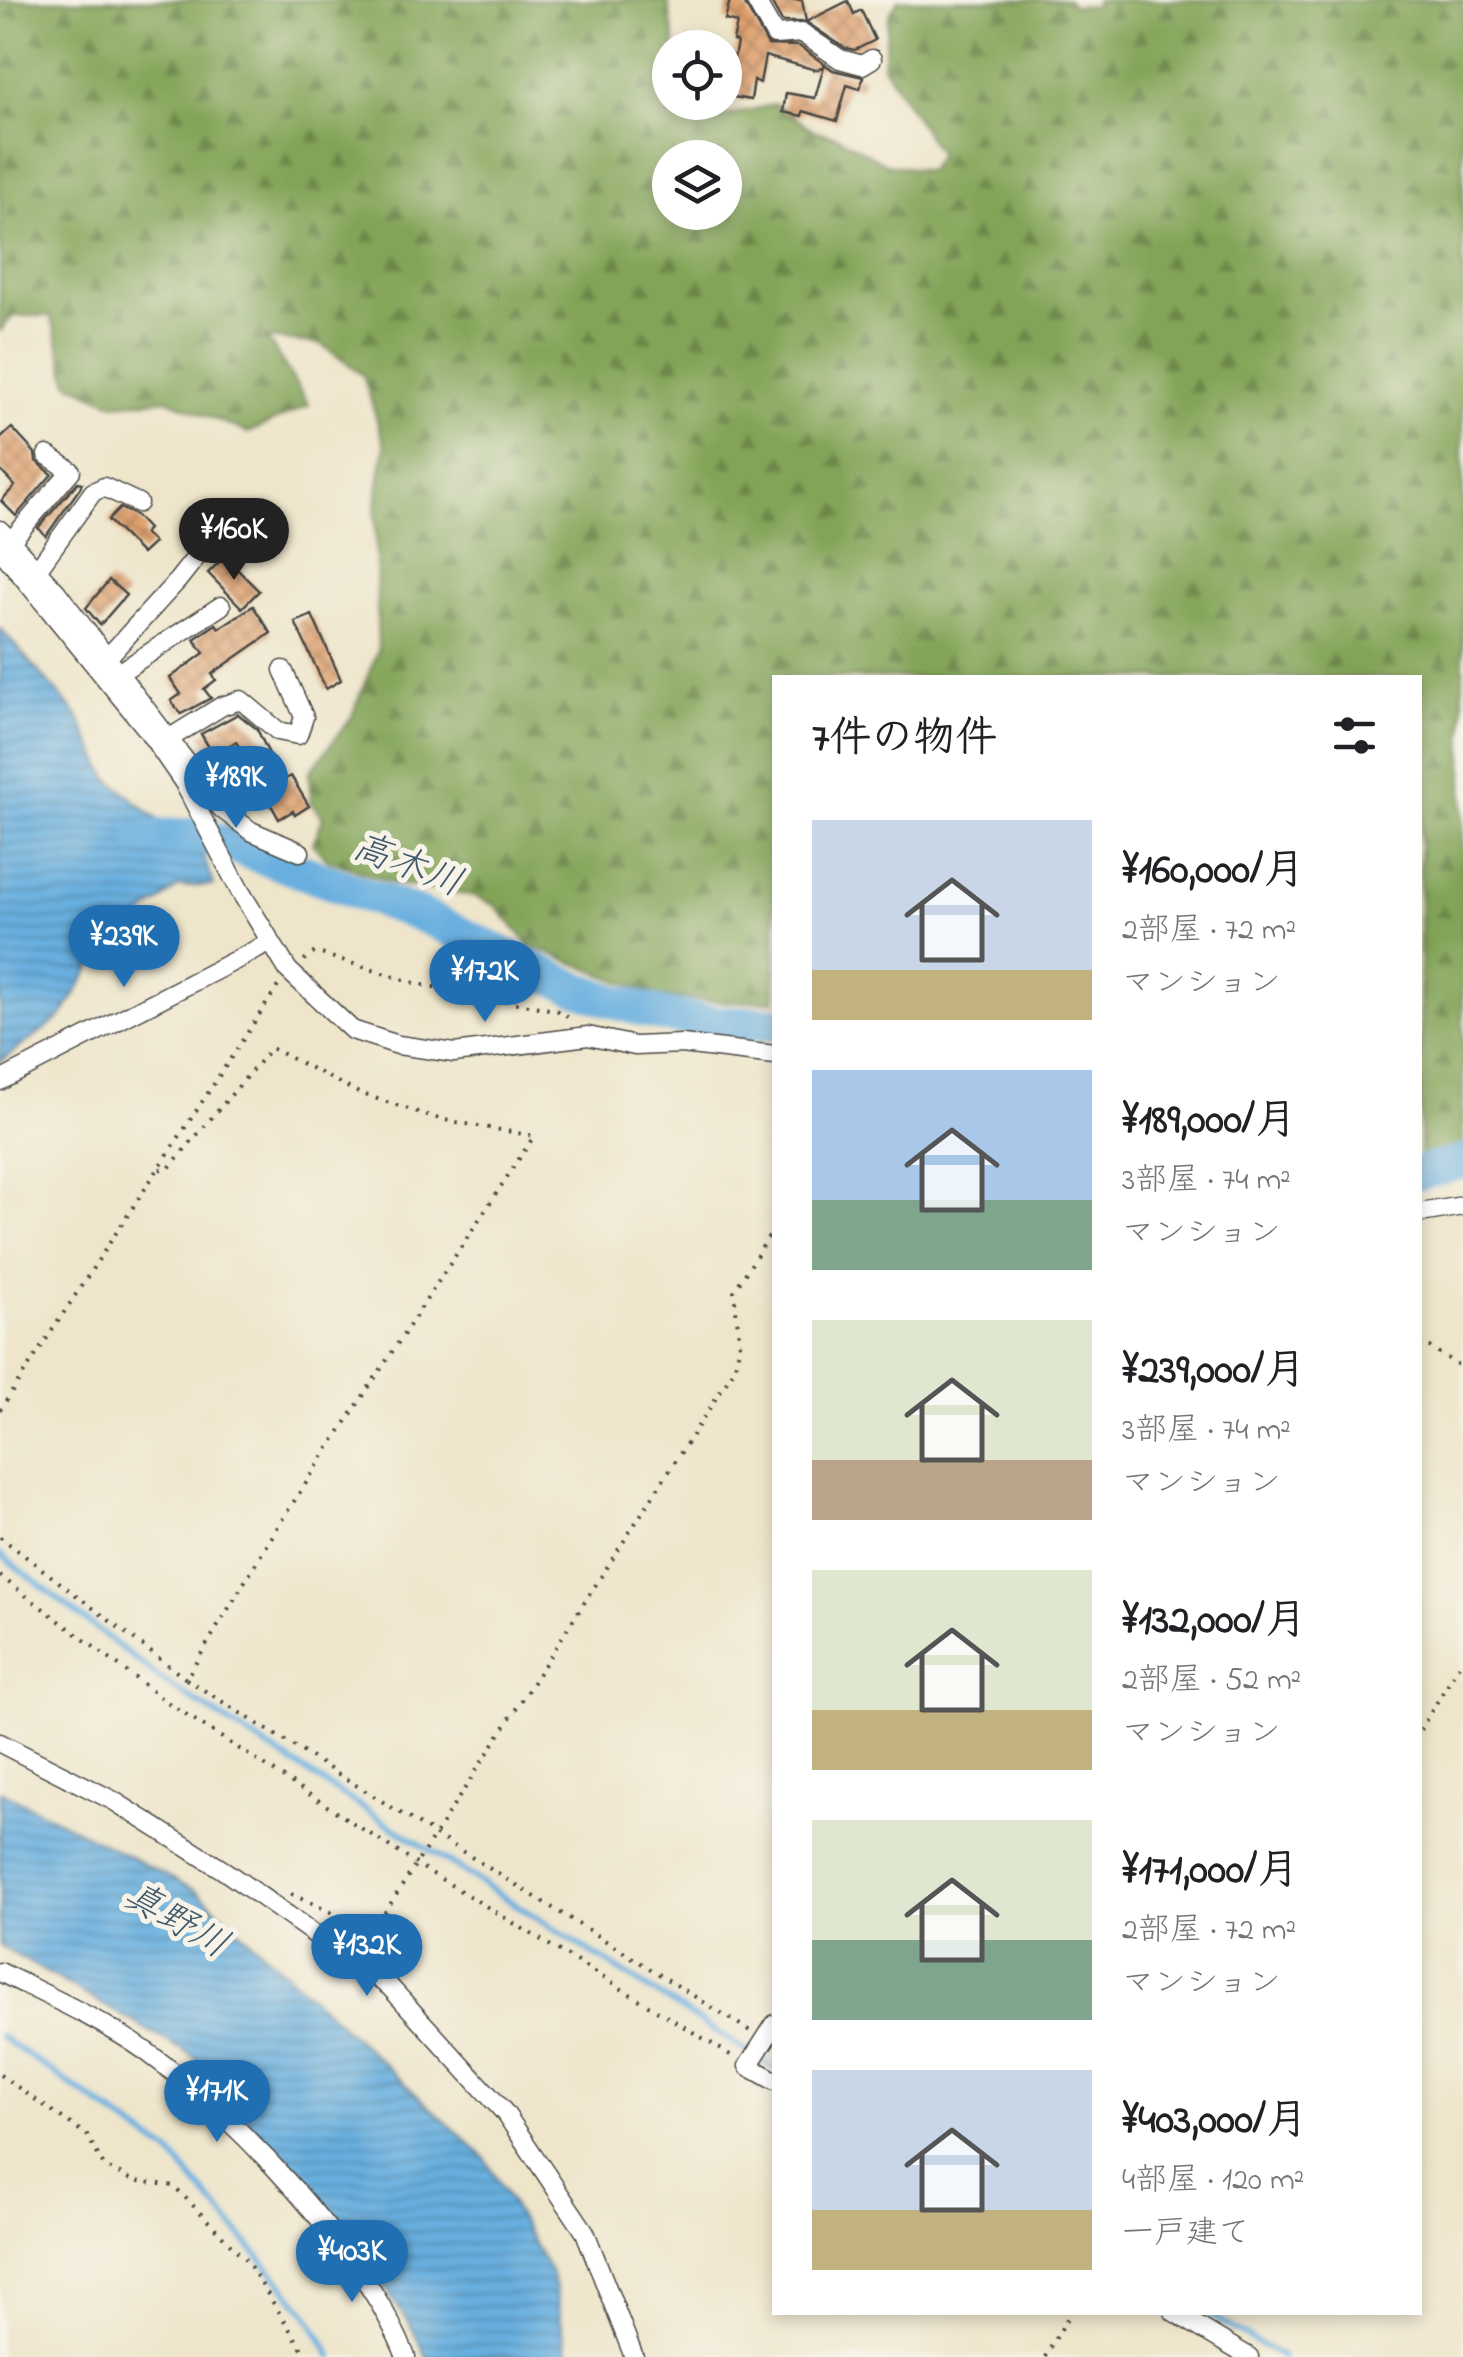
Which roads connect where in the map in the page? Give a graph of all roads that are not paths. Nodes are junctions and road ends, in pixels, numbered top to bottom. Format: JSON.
{"nodes":[{"id":1,"x":755,"y":0,"type":"edge"},
{"id":2,"x":872,"y":59,"type":"dead end"},
{"id":3,"x":47,"y":456,"type":"dead end"},
{"id":4,"x":71,"y":471,"type":"junction"},
{"id":5,"x":94,"y":492,"type":"junction"},
{"id":6,"x":138,"y":503,"type":"dead end"},
{"id":7,"x":264,"y":519,"type":"dead end"},
{"id":8,"x":4,"y":540,"type":"edge"},
{"id":9,"x":37,"y":570,"type":"junction"},
{"id":10,"x":221,"y":606,"type":"dead end"},
{"id":11,"x":113,"y":665,"type":"junction"},
{"id":12,"x":283,"y":670,"type":"dead end"},
{"id":13,"x":170,"y":738,"type":"junction"},
{"id":14,"x":300,"y":852,"type":"dead end"},
{"id":15,"x":271,"y":942,"type":"junction"},
{"id":16,"x":772,"y":1055,"type":"edge"},
{"id":17,"x":0,"y":1081,"type":"edge"},
{"id":18,"x":1463,"y":1206,"type":"edge"},
{"id":19,"x":1422,"y":1213,"type":"edge"},
{"id":20,"x":0,"y":1742,"type":"edge"},
{"id":21,"x":0,"y":1972,"type":"edge"},
{"id":22,"x":772,"y":2028,"type":"edge"},
{"id":23,"x":772,"y":2077,"type":"edge"},
{"id":24,"x":1179,"y":2315,"type":"edge"},
{"id":25,"x":406,"y":2357,"type":"edge"},
{"id":26,"x":634,"y":2357,"type":"edge"},
{"id":27,"x":1249,"y":2357,"type":"edge"}],
"edges":[{"from":1,"to":2,"type":"street"},
{"from":3,"to":4,"type":"street"},
{"from":4,"to":5,"type":"street"},
{"from":4,"to":8,"type":"street"},
{"from":5,"to":6,"type":"street"},
{"from":5,"to":9,"type":"street"},
{"from":7,"to":11,"type":"street"},
{"from":8,"to":9,"type":"street"},
{"from":8,"to":15,"type":"street"},
{"from":9,"to":11,"type":"street"},
{"from":10,"to":11,"type":"street"},
{"from":11,"to":13,"type":"street"},
{"from":12,"to":13,"type":"street"},
{"from":13,"to":14,"type":"street"},
{"from":15,"to":16,"type":"street"},
{"from":15,"to":17,"type":"street"},
{"from":18,"to":19,"type":"street"},
{"from":20,"to":26,"type":"street"},
{"from":21,"to":25,"type":"street"},
{"from":22,"to":23,"type":"street"},
{"from":24,"to":27,"type":"street"}]}
